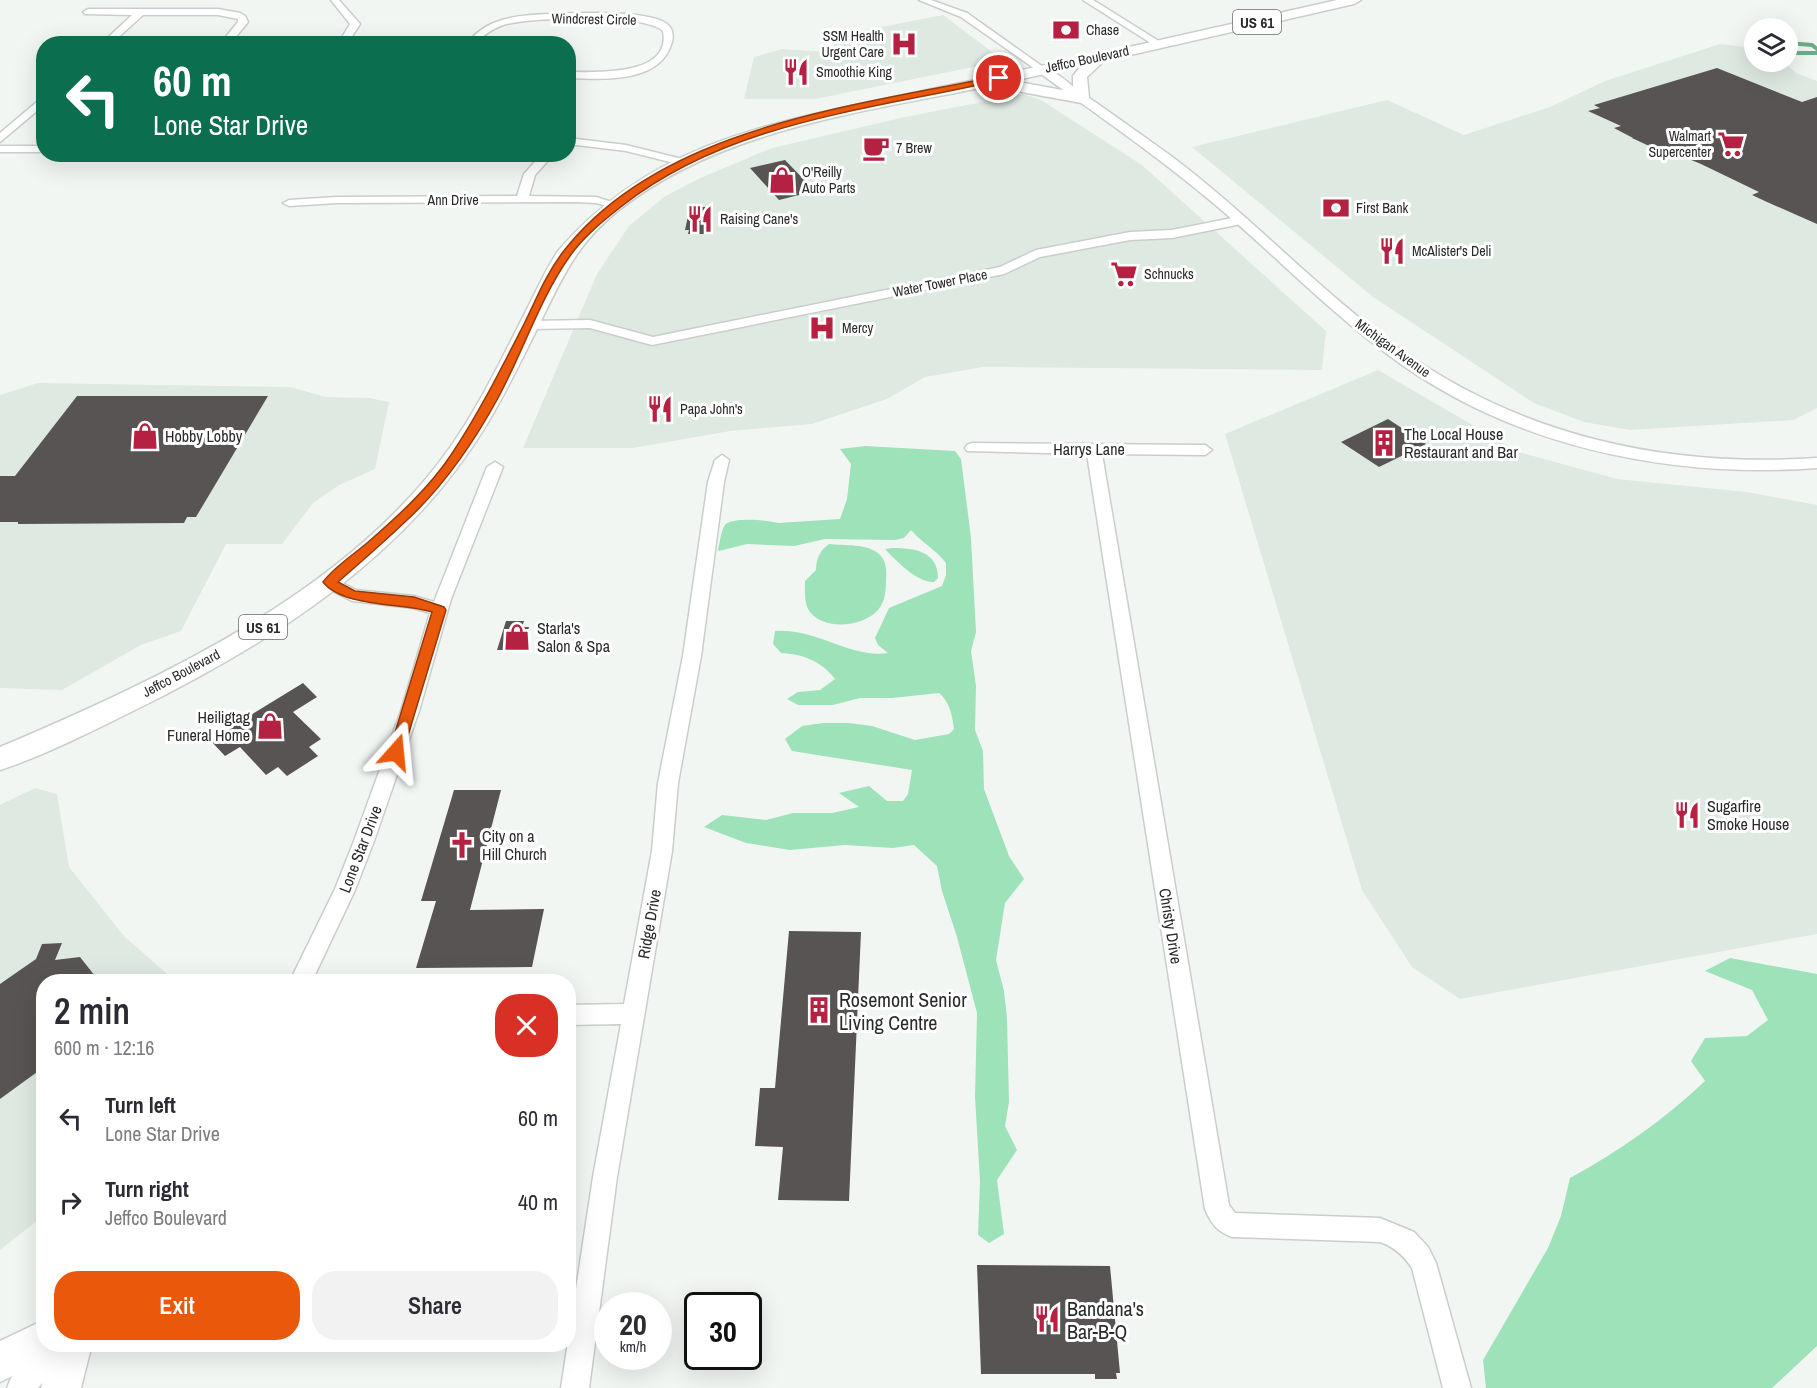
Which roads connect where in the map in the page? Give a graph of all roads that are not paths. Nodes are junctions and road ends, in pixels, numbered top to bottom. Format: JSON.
{"nodes":[{"id":1,"x":335,"y":0,"type":"edge"},
{"id":2,"x":924,"y":0,"type":"edge"},
{"id":3,"x":1087,"y":0,"type":"edge"},
{"id":4,"x":1354,"y":0,"type":"edge"},
{"id":5,"x":88,"y":12,"type":"dead end"},
{"id":6,"x":141,"y":12,"type":"junction"},
{"id":7,"x":114,"y":36,"type":"edge"},
{"id":8,"x":231,"y":36,"type":"edge"},
{"id":9,"x":347,"y":36,"type":"edge"},
{"id":10,"x":478,"y":36,"type":"edge"},
{"id":11,"x":1160,"y":45,"type":"junction"},
{"id":12,"x":1103,"y":55,"type":"junction"},
{"id":13,"x":1041,"y":69,"type":"junction"},
{"id":14,"x":576,"y":75,"type":"edge"},
{"id":15,"x":979,"y":83,"type":"junction"},
{"id":16,"x":1081,"y":98,"type":"junction"},
{"id":17,"x":36,"y":106,"type":"edge"},
{"id":18,"x":0,"y":139,"type":"edge"},
{"id":19,"x":576,"y":142,"type":"edge"},
{"id":20,"x":0,"y":149,"type":"edge"},
{"id":21,"x":36,"y":149,"type":"edge"},
{"id":22,"x":541,"y":162,"type":"edge"},
{"id":23,"x":682,"y":162,"type":"junction"},
{"id":24,"x":521,"y":201,"type":"junction"},
{"id":25,"x":289,"y":203,"type":"dead end"},
{"id":26,"x":615,"y":205,"type":"junction"},
{"id":27,"x":1242,"y":220,"type":"junction"},
{"id":28,"x":533,"y":318,"type":"junction"},
{"id":29,"x":972,"y":448,"type":"dead end"},
{"id":30,"x":1094,"y":449,"type":"junction"},
{"id":31,"x":1205,"y":450,"type":"dead end"},
{"id":32,"x":722,"y":459,"type":"dead end"},
{"id":33,"x":1817,"y":463,"type":"edge"},
{"id":34,"x":495,"y":467,"type":"dead end"},
{"id":35,"x":329,"y":582,"type":"junction"},
{"id":36,"x":440,"y":610,"type":"junction"},
{"id":37,"x":0,"y":759,"type":"edge"},
{"id":38,"x":304,"y":974,"type":"edge"},
{"id":39,"x":632,"y":1014,"type":"junction"},
{"id":40,"x":576,"y":1016,"type":"edge"},
{"id":41,"x":36,"y":1344,"type":"edge"},
{"id":42,"x":50,"y":1352,"type":"edge"},
{"id":43,"x":70,"y":1352,"type":"edge"},
{"id":44,"x":0,"y":1362,"type":"edge"},
{"id":45,"x":21,"y":1388,"type":"edge"},
{"id":46,"x":61,"y":1388,"type":"edge"},
{"id":47,"x":575,"y":1388,"type":"edge"},
{"id":48,"x":1457,"y":1388,"type":"edge"}],
"edges":[{"from":1,"to":9,"type":"street"},
{"from":2,"to":13,"type":"street"},
{"from":3,"to":11,"type":"street"},
{"from":4,"to":11,"type":"main road","name":"Jeffco Boulevard","number":"US 61"},
{"from":5,"to":6,"type":"street"},
{"from":6,"to":7,"type":"street"},
{"from":6,"to":8,"type":"street"},
{"from":10,"to":14,"type":"street","name":"Windcrest Circle"},
{"from":11,"to":12,"type":"main road","name":"Jeffco Boulevard","number":"US 61"},
{"from":12,"to":13,"type":"main road","name":"Jeffco Boulevard","number":"US 61"},
{"from":12,"to":16,"type":"main road"},
{"from":13,"to":15,"type":"main road","name":"Jeffco Boulevard","number":"US 61"},
{"from":13,"to":16,"type":"street","name":"Michigan Avenue"},
{"from":15,"to":16,"type":"main road"},
{"from":15,"to":23,"type":"main road","name":"Jeffco Boulevard","number":"US 61"},
{"from":16,"to":27,"type":"street","name":"Michigan Avenue"},
{"from":17,"to":18,"type":"street"},
{"from":19,"to":23,"type":"street"},
{"from":20,"to":21,"type":"street"},
{"from":22,"to":24,"type":"street"},
{"from":23,"to":26,"type":"main road","name":"Jeffco Boulevard","number":"US 61"},
{"from":24,"to":25,"type":"street","name":"Ann Drive"},
{"from":24,"to":26,"type":"street","name":"Ann Drive"},
{"from":26,"to":28,"type":"main road","name":"Jeffco Boulevard","number":"US 61"},
{"from":27,"to":28,"type":"street","name":"Water Tower Place"},
{"from":27,"to":33,"type":"street","name":"Michigan Avenue"},
{"from":28,"to":35,"type":"main road","name":"Jeffco Boulevard","number":"US 61"},
{"from":29,"to":30,"type":"street","name":"Harrys Lane"},
{"from":30,"to":31,"type":"street","name":"Harrys Lane"},
{"from":30,"to":48,"type":"street","name":"Christy Drive"},
{"from":32,"to":39,"type":"street","name":"Ridge Drive"},
{"from":34,"to":36,"type":"street","name":"Lone Star Drive"},
{"from":35,"to":36,"type":"street"},
{"from":35,"to":37,"type":"main road","name":"Jeffco Boulevard","number":"US 61"},
{"from":36,"to":38,"type":"street","name":"Lone Star Drive"},
{"from":39,"to":40,"type":"street"},
{"from":39,"to":47,"type":"street","name":"Ridge Drive"},
{"from":41,"to":44,"type":"main road"},
{"from":42,"to":45,"type":"street"},
{"from":43,"to":46,"type":"main road"}]}
